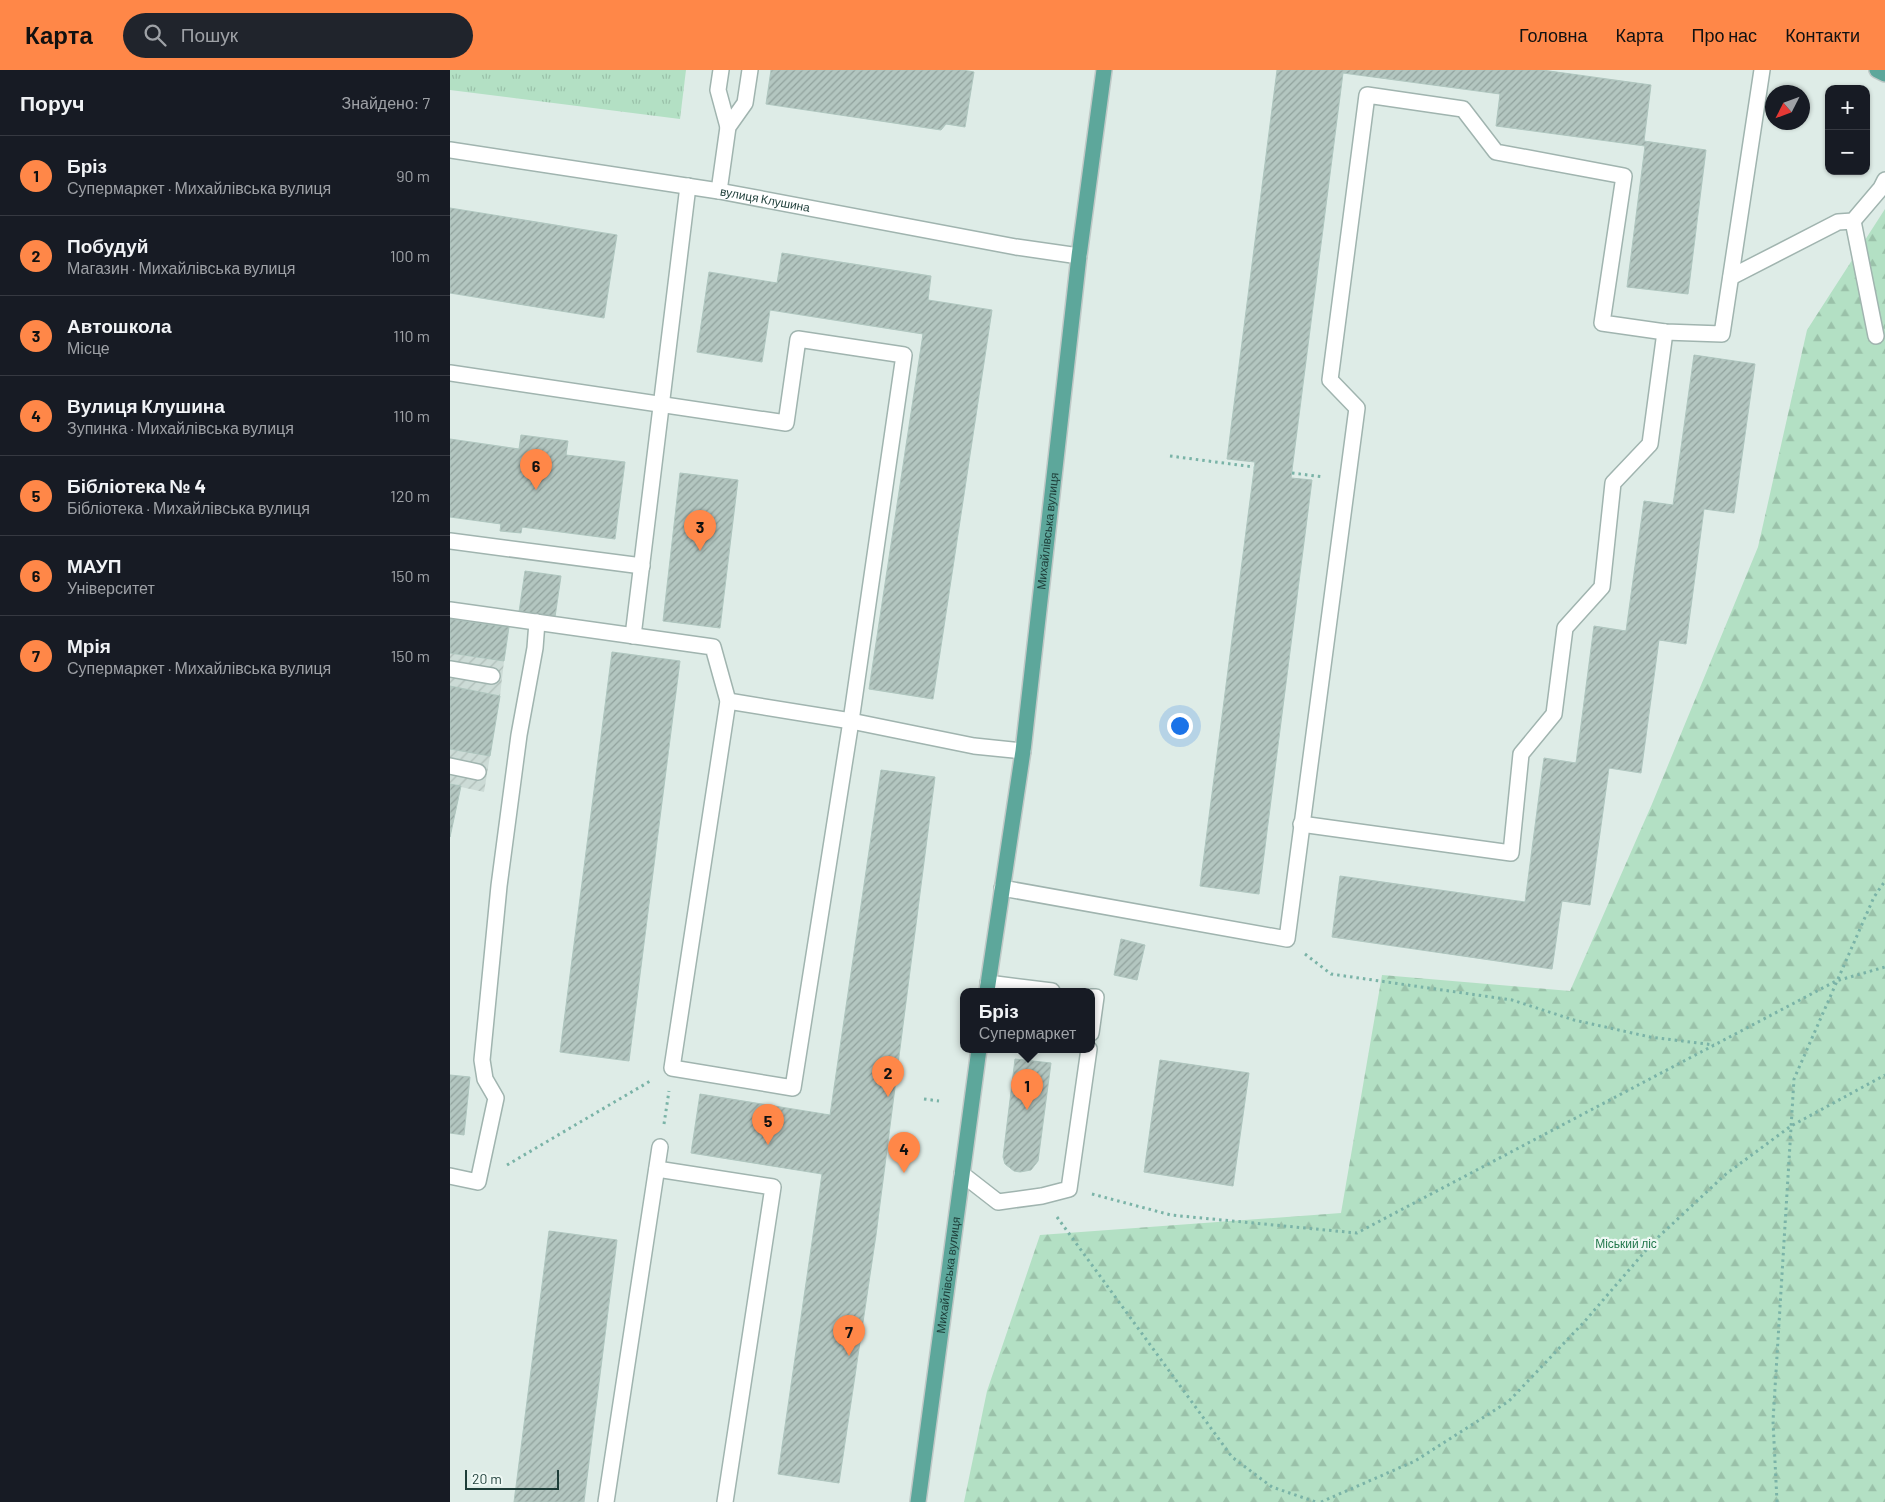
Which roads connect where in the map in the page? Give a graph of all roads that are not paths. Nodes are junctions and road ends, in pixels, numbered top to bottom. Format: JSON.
{"nodes":[{"id":1,"x":721,"y":70,"type":"edge"},
{"id":2,"x":750,"y":70,"type":"edge"},
{"id":3,"x":1104,"y":70,"type":"edge"},
{"id":4,"x":1762,"y":70,"type":"edge"},
{"id":5,"x":1876,"y":70,"type":"edge"},
{"id":6,"x":1885,"y":74,"type":"edge"},
{"id":7,"x":728,"y":126,"type":"junction"},
{"id":8,"x":450,"y":150,"type":"edge"},
{"id":9,"x":1885,"y":180,"type":"edge"},
{"id":10,"x":688,"y":186,"type":"junction"},
{"id":11,"x":719,"y":191,"type":"junction"},
{"id":12,"x":1854,"y":221,"type":"junction"},
{"id":13,"x":1079,"y":256,"type":"junction"},
{"id":14,"x":1731,"y":277,"type":"junction"},
{"id":15,"x":1665,"y":332,"type":"junction"},
{"id":16,"x":1876,"y":336,"type":"dead end"},
{"id":17,"x":450,"y":373,"type":"edge"},
{"id":18,"x":660,"y":404,"type":"junction"},
{"id":19,"x":450,"y":541,"type":"edge"},
{"id":20,"x":642,"y":566,"type":"junction"},
{"id":21,"x":450,"y":610,"type":"edge"},
{"id":22,"x":537,"y":622,"type":"junction"},
{"id":23,"x":633,"y":636,"type":"junction"},
{"id":24,"x":450,"y":669,"type":"edge"},
{"id":25,"x":492,"y":676,"type":"dead end"},
{"id":26,"x":728,"y":700,"type":"junction"},
{"id":27,"x":850,"y":721,"type":"junction"},
{"id":28,"x":1024,"y":751,"type":"junction"},
{"id":29,"x":450,"y":766,"type":"edge"},
{"id":30,"x":478,"y":772,"type":"dead end"},
{"id":31,"x":1301,"y":824,"type":"junction"},
{"id":32,"x":1002,"y":888,"type":"junction"},
{"id":33,"x":988,"y":987,"type":"edge"},
{"id":34,"x":1004,"y":988,"type":"edge"},
{"id":35,"x":978,"y":1053,"type":"edge"},
{"id":36,"x":1088,"y":1053,"type":"edge"},
{"id":37,"x":660,"y":1147,"type":"road end"},
{"id":38,"x":657,"y":1169,"type":"junction"},
{"id":39,"x":962,"y":1174,"type":"junction"},
{"id":40,"x":450,"y":1176,"type":"edge"},
{"id":41,"x":606,"y":1502,"type":"edge"},
{"id":42,"x":728,"y":1502,"type":"edge"},
{"id":43,"x":918,"y":1502,"type":"edge"}],
"edges":[{"from":1,"to":7,"type":"street"},
{"from":2,"to":7,"type":"street"},
{"from":3,"to":13,"type":"main road","name":"Михайлівська вулиця"},
{"from":4,"to":14,"type":"street"},
{"from":5,"to":6,"type":"main road"},
{"from":7,"to":11,"type":"street"},
{"from":8,"to":10,"type":"street","name":"вулиця Клушина"},
{"from":9,"to":12,"type":"street"},
{"from":10,"to":11,"type":"street","name":"вулиця Клушина"},
{"from":10,"to":18,"type":"street"},
{"from":11,"to":13,"type":"street","name":"вулиця Клушина"},
{"from":12,"to":14,"type":"street"},
{"from":12,"to":16,"type":"street"},
{"from":13,"to":28,"type":"main road","name":"Михайлівська вулиця"},
{"from":14,"to":15,"type":"street"},
{"from":15,"to":31,"type":"street"},
{"from":15,"to":31,"type":"street"},
{"from":17,"to":18,"type":"street"},
{"from":18,"to":20,"type":"street"},
{"from":18,"to":27,"type":"street"},
{"from":19,"to":20,"type":"street"},
{"from":20,"to":23,"type":"street"},
{"from":21,"to":22,"type":"street"},
{"from":22,"to":23,"type":"street"},
{"from":22,"to":40,"type":"street"},
{"from":23,"to":26,"type":"street"},
{"from":24,"to":25,"type":"street"},
{"from":26,"to":27,"type":"street"},
{"from":26,"to":27,"type":"street"},
{"from":27,"to":28,"type":"street"},
{"from":28,"to":32,"type":"main road","name":"Михайлівська вулиця"},
{"from":29,"to":30,"type":"street"},
{"from":31,"to":32,"type":"street"},
{"from":32,"to":33,"type":"main road","name":"Михайлівська вулиця"},
{"from":33,"to":34,"type":"street"},
{"from":35,"to":39,"type":"main road","name":"Михайлівська вулиця"},
{"from":36,"to":39,"type":"street"},
{"from":37,"to":38,"type":"street"},
{"from":38,"to":41,"type":"street"},
{"from":38,"to":42,"type":"street"},
{"from":39,"to":43,"type":"main road","name":"Михайлівська вулиця"}]}
